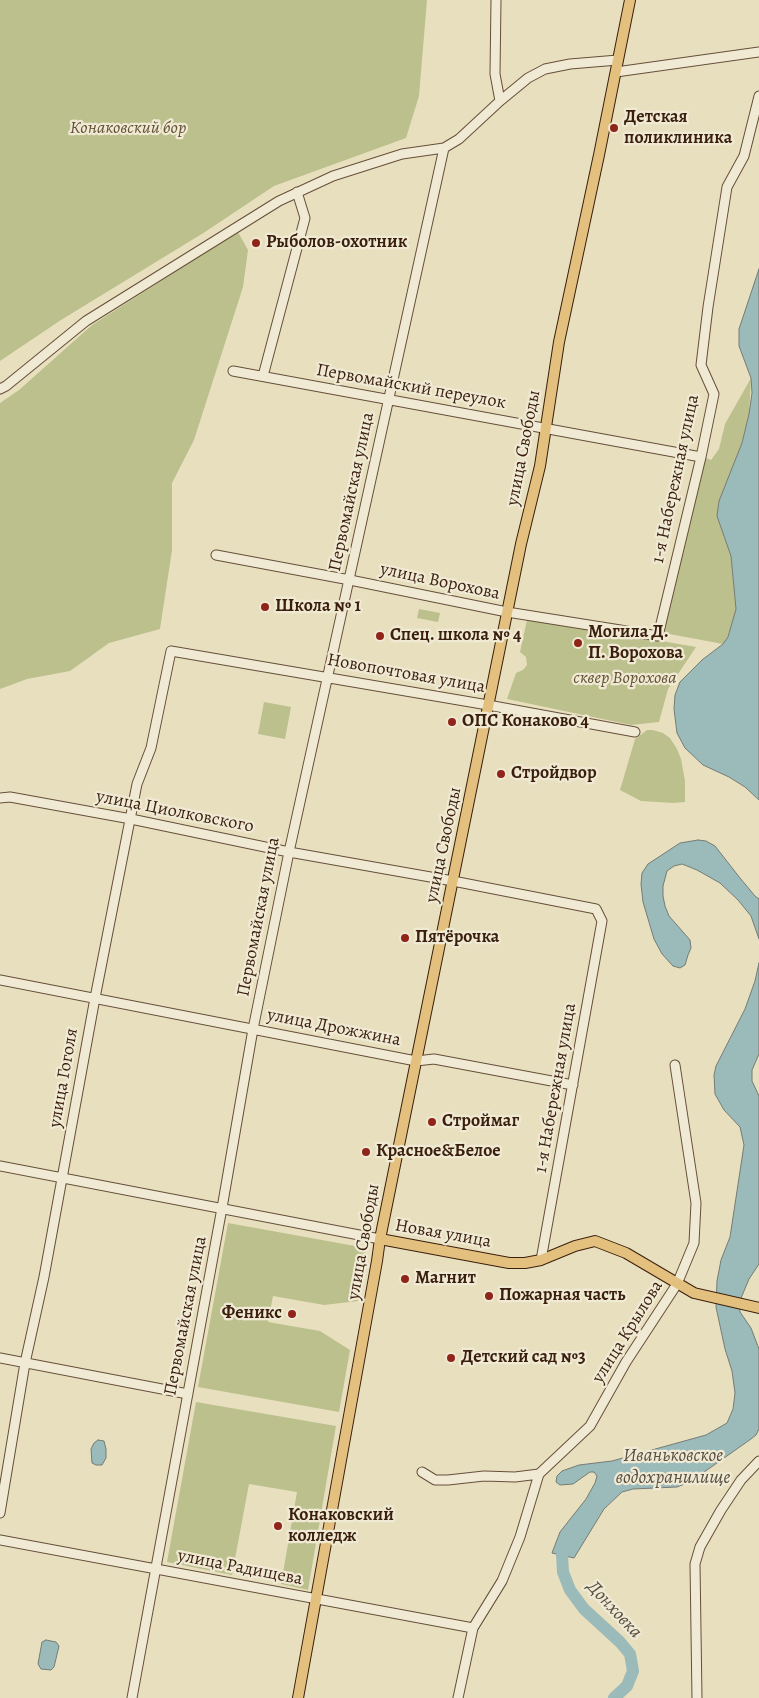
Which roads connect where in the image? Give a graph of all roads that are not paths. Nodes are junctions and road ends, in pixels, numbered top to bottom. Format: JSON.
{"nodes":[{"id":1,"x":496,"y":0,"type":"edge"},
{"id":2,"x":630,"y":0,"type":"edge"},
{"id":3,"x":759,"y":52,"type":"edge"},
{"id":4,"x":618,"y":60,"type":"junction"},
{"id":5,"x":616,"y":72,"type":"junction"},
{"id":6,"x":759,"y":96,"type":"edge"},
{"id":7,"x":500,"y":101,"type":"junction"},
{"id":8,"x":444,"y":148,"type":"junction"},
{"id":9,"x":297,"y":192,"type":"junction"},
{"id":10,"x":233,"y":371,"type":"dead end"},
{"id":11,"x":263,"y":376,"type":"junction"},
{"id":12,"x":0,"y":389,"type":"edge"},
{"id":13,"x":389,"y":400,"type":"junction"},
{"id":14,"x":546,"y":429,"type":"junction"},
{"id":15,"x":701,"y":457,"type":"junction"},
{"id":16,"x":216,"y":555,"type":"dead end"},
{"id":17,"x":350,"y":580,"type":"junction"},
{"id":18,"x":507,"y":612,"type":"junction"},
{"id":19,"x":658,"y":636,"type":"joint"},
{"id":20,"x":171,"y":651,"type":"joint"},
{"id":21,"x":327,"y":677,"type":"junction"},
{"id":22,"x":488,"y":705,"type":"junction"},
{"id":23,"x":635,"y":732,"type":"dead end"},
{"id":24,"x":0,"y":798,"type":"edge"},
{"id":25,"x":130,"y":819,"type":"junction"},
{"id":26,"x":288,"y":852,"type":"junction"},
{"id":27,"x":453,"y":881,"type":"junction"},
{"id":28,"x":602,"y":921,"type":"joint"},
{"id":29,"x":0,"y":980,"type":"edge"},
{"id":30,"x":95,"y":998,"type":"junction"},
{"id":31,"x":253,"y":1029,"type":"junction"},
{"id":32,"x":416,"y":1061,"type":"junction"},
{"id":33,"x":675,"y":1065,"type":"dead end"},
{"id":34,"x":573,"y":1085,"type":"junction"},
{"id":35,"x":0,"y":1166,"type":"edge"},
{"id":36,"x":62,"y":1177,"type":"junction"},
{"id":37,"x":222,"y":1208,"type":"junction"},
{"id":38,"x":380,"y":1239,"type":"junction"},
{"id":39,"x":540,"y":1260,"type":"junction"},
{"id":40,"x":677,"y":1284,"type":"junction"},
{"id":41,"x":759,"y":1308,"type":"edge"},
{"id":42,"x":0,"y":1358,"type":"edge"},
{"id":43,"x":25,"y":1363,"type":"junction"},
{"id":44,"x":188,"y":1394,"type":"junction"},
{"id":45,"x":759,"y":1461,"type":"edge"},
{"id":46,"x":422,"y":1472,"type":"dead end"},
{"id":47,"x":539,"y":1474,"type":"junction"},
{"id":48,"x":0,"y":1513,"type":"edge"},
{"id":49,"x":0,"y":1540,"type":"edge"},
{"id":50,"x":156,"y":1569,"type":"junction"},
{"id":51,"x":316,"y":1599,"type":"junction"},
{"id":52,"x":473,"y":1628,"type":"junction"},
{"id":53,"x":132,"y":1698,"type":"edge"},
{"id":54,"x":298,"y":1698,"type":"edge"},
{"id":55,"x":458,"y":1698,"type":"edge"},
{"id":56,"x":697,"y":1698,"type":"edge"}],
"edges":[{"from":1,"to":7,"type":"street"},
{"from":2,"to":4,"type":"main road","name":"улица Свободы"},
{"from":3,"to":5,"type":"street"},
{"from":4,"to":5,"type":"main road","name":"улица Свободы"},
{"from":4,"to":7,"type":"street"},
{"from":5,"to":14,"type":"main road","name":"улица Свободы"},
{"from":6,"to":15,"type":"street","name":"1-я Набережная улица"},
{"from":7,"to":8,"type":"street"},
{"from":8,"to":9,"type":"street"},
{"from":8,"to":13,"type":"street","name":"Первомайская улица"},
{"from":9,"to":11,"type":"street"},
{"from":9,"to":12,"type":"street"},
{"from":10,"to":11,"type":"street","name":"Первомайский переулок"},
{"from":11,"to":13,"type":"street","name":"Первомайский переулок"},
{"from":13,"to":14,"type":"street","name":"Первомайский переулок"},
{"from":13,"to":17,"type":"street","name":"Первомайская улица"},
{"from":14,"to":15,"type":"street","name":"Первомайский переулок"},
{"from":14,"to":18,"type":"main road","name":"улица Свободы"},
{"from":15,"to":19,"type":"street","name":"1-я Набережная улица"},
{"from":16,"to":17,"type":"street","name":"улица Ворохова"},
{"from":17,"to":18,"type":"street","name":"улица Ворохова"},
{"from":17,"to":21,"type":"street","name":"Первомайская улица"},
{"from":18,"to":19,"type":"street","name":"улица Ворохова"},
{"from":18,"to":22,"type":"main road","name":"улица Свободы"},
{"from":20,"to":21,"type":"street","name":"Новопочтовая улица"},
{"from":20,"to":25,"type":"street","name":"улица Гоголя"},
{"from":21,"to":22,"type":"street","name":"Новопочтовая улица"},
{"from":21,"to":26,"type":"street","name":"Первомайская улица"},
{"from":22,"to":23,"type":"street","name":"Новопочтовая улица"},
{"from":22,"to":27,"type":"main road","name":"улица Свободы"},
{"from":24,"to":25,"type":"street","name":"улица Циолковского"},
{"from":25,"to":26,"type":"street","name":"улица Циолковского"},
{"from":25,"to":30,"type":"street","name":"улица Гоголя"},
{"from":26,"to":27,"type":"street","name":"улица Циолковского"},
{"from":26,"to":31,"type":"street","name":"Первомайская улица"},
{"from":27,"to":28,"type":"street","name":"улица Циолковского"},
{"from":27,"to":32,"type":"main road","name":"улица Свободы"},
{"from":28,"to":34,"type":"street","name":"1-я Набережная улица"},
{"from":29,"to":30,"type":"street","name":"улица Дрожжина"},
{"from":30,"to":31,"type":"street","name":"улица Дрожжина"},
{"from":30,"to":36,"type":"street","name":"улица Гоголя"},
{"from":31,"to":32,"type":"street","name":"улица Дрожжина"},
{"from":31,"to":37,"type":"street","name":"Первомайская улица"},
{"from":32,"to":34,"type":"street","name":"улица Дрожжина"},
{"from":32,"to":38,"type":"main road","name":"улица Свободы"},
{"from":33,"to":40,"type":"street","name":"улица Крылова"},
{"from":34,"to":39,"type":"street","name":"1-я Набережная улица"},
{"from":35,"to":36,"type":"street","name":"Новая улица"},
{"from":36,"to":37,"type":"street","name":"Новая улица"},
{"from":36,"to":43,"type":"street","name":"улица Гоголя"},
{"from":37,"to":38,"type":"street","name":"Новая улица"},
{"from":37,"to":44,"type":"street","name":"Первомайская улица"},
{"from":38,"to":39,"type":"main road","name":"Новая улица"},
{"from":38,"to":51,"type":"main road","name":"улица Свободы"},
{"from":39,"to":40,"type":"main road","name":"Новая улица"},
{"from":40,"to":41,"type":"main road","name":"Новая улица"},
{"from":40,"to":47,"type":"street","name":"улица Крылова"},
{"from":42,"to":43,"type":"street"},
{"from":43,"to":44,"type":"street"},
{"from":43,"to":48,"type":"street","name":"улица Гоголя"},
{"from":44,"to":50,"type":"street","name":"Первомайская улица"},
{"from":45,"to":56,"type":"street"},
{"from":46,"to":47,"type":"street"},
{"from":47,"to":52,"type":"street"},
{"from":49,"to":50,"type":"street","name":"улица Радищева"},
{"from":50,"to":51,"type":"street","name":"улица Радищева"},
{"from":50,"to":53,"type":"street","name":"Первомайская улица"},
{"from":51,"to":52,"type":"street","name":"улица Радищева"},
{"from":51,"to":54,"type":"main road","name":"улица Свободы"},
{"from":52,"to":55,"type":"street"}]}
